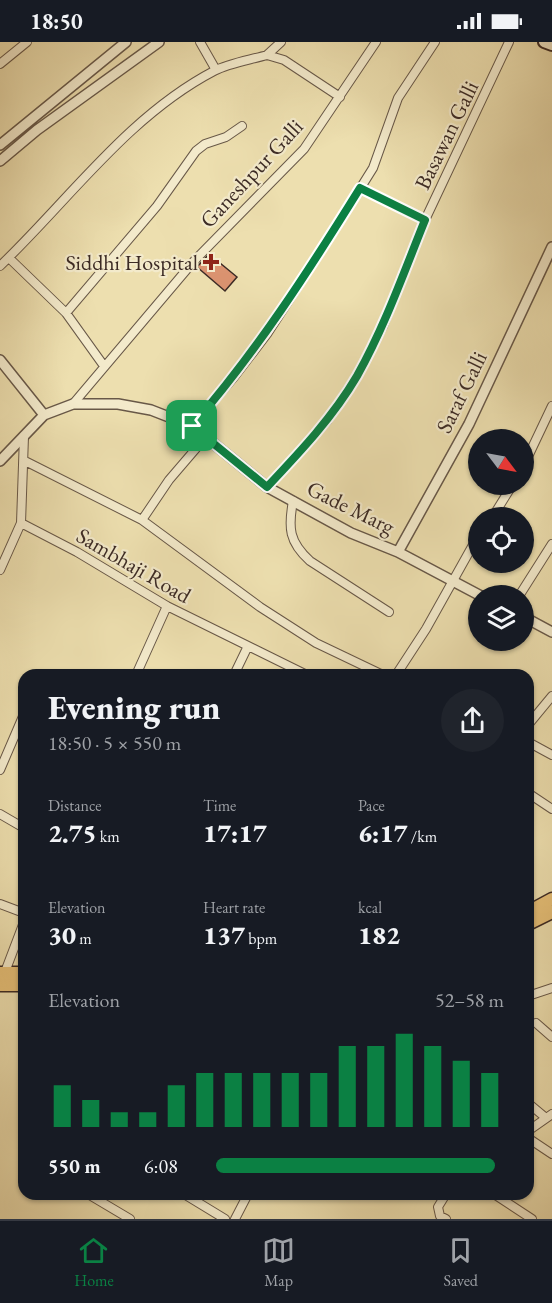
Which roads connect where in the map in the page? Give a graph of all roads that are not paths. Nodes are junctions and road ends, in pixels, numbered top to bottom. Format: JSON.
{"nodes":[{"id":1,"x":27,"y":42,"type":"edge"},
{"id":2,"x":126,"y":42,"type":"edge"},
{"id":3,"x":159,"y":42,"type":"edge"},
{"id":4,"x":200,"y":42,"type":"edge"},
{"id":5,"x":281,"y":42,"type":"edge"},
{"id":6,"x":376,"y":42,"type":"edge"},
{"id":7,"x":435,"y":42,"type":"edge"},
{"id":8,"x":509,"y":42,"type":"edge"},
{"id":9,"x":544,"y":42,"type":"edge"},
{"id":10,"x":552,"y":45,"type":"edge"},
{"id":11,"x":267,"y":56,"type":"junction"},
{"id":12,"x":0,"y":64,"type":"edge"},
{"id":13,"x":216,"y":70,"type":"junction"},
{"id":14,"x":340,"y":97,"type":"junction"},
{"id":15,"x":242,"y":126,"type":"dead end"},
{"id":16,"x":0,"y":145,"type":"edge"},
{"id":17,"x":0,"y":161,"type":"edge"},
{"id":18,"x":360,"y":188,"type":"junction"},
{"id":19,"x":425,"y":220,"type":"junction"},
{"id":20,"x":552,"y":247,"type":"edge"},
{"id":21,"x":9,"y":258,"type":"junction"},
{"id":22,"x":0,"y":266,"type":"edge"},
{"id":23,"x":66,"y":313,"type":"junction"},
{"id":24,"x":0,"y":360,"type":"edge"},
{"id":25,"x":104,"y":366,"type":"junction"},
{"id":26,"x":73,"y":404,"type":"junction"},
{"id":27,"x":552,"y":406,"type":"edge"},
{"id":28,"x":44,"y":415,"type":"junction"},
{"id":29,"x":192,"y":426,"type":"junction"},
{"id":30,"x":24,"y":436,"type":"junction"},
{"id":31,"x":205,"y":438,"type":"junction"},
{"id":32,"x":534,"y":444,"type":"edge"},
{"id":33,"x":1,"y":458,"type":"edge"},
{"id":34,"x":25,"y":461,"type":"junction"},
{"id":35,"x":267,"y":487,"type":"junction"},
{"id":36,"x":293,"y":501,"type":"junction"},
{"id":37,"x":142,"y":520,"type":"junction"},
{"id":38,"x":21,"y":523,"type":"junction"},
{"id":39,"x":552,"y":544,"type":"edge"},
{"id":40,"x":398,"y":552,"type":"junction"},
{"id":41,"x":468,"y":553,"type":"edge"},
{"id":42,"x":0,"y":570,"type":"edge"},
{"id":43,"x":451,"y":581,"type":"junction"},
{"id":44,"x":526,"y":585,"type":"edge"},
{"id":45,"x":468,"y":590,"type":"edge"},
{"id":46,"x":167,"y":606,"type":"junction"},
{"id":47,"x":389,"y":612,"type":"dead end"},
{"id":48,"x":534,"y":622,"type":"edge"},
{"id":49,"x":552,"y":632,"type":"edge"},
{"id":50,"x":248,"y":646,"type":"junction"},
{"id":51,"x":139,"y":669,"type":"edge"},
{"id":52,"x":237,"y":669,"type":"edge"},
{"id":53,"x":295,"y":669,"type":"edge"},
{"id":54,"x":370,"y":669,"type":"edge"},
{"id":55,"x":400,"y":669,"type":"edge"},
{"id":56,"x":552,"y":696,"type":"edge"},
{"id":57,"x":534,"y":718,"type":"edge"},
{"id":58,"x":18,"y":728,"type":"edge"},
{"id":59,"x":534,"y":745,"type":"edge"},
{"id":60,"x":552,"y":755,"type":"edge"},
{"id":61,"x":0,"y":770,"type":"edge"},
{"id":62,"x":534,"y":797,"type":"edge"},
{"id":63,"x":552,"y":809,"type":"edge"},
{"id":64,"x":0,"y":814,"type":"edge"},
{"id":65,"x":18,"y":824,"type":"edge"},
{"id":66,"x":552,"y":899,"type":"edge"},
{"id":67,"x":0,"y":904,"type":"edge"},
{"id":68,"x":534,"y":909,"type":"edge"},
{"id":69,"x":18,"y":911,"type":"edge"},
{"id":70,"x":552,"y":912,"type":"edge"},
{"id":71,"x":534,"y":921,"type":"edge"},
{"id":72,"x":18,"y":936,"type":"edge"},
{"id":73,"x":2,"y":973,"type":"edge"},
{"id":74,"x":18,"y":973,"type":"edge"},
{"id":75,"x":0,"y":984,"type":"edge"},
{"id":76,"x":18,"y":985,"type":"edge"},
{"id":77,"x":552,"y":988,"type":"edge"},
{"id":78,"x":534,"y":994,"type":"edge"},
{"id":79,"x":536,"y":1023,"type":"dead end"},
{"id":80,"x":552,"y":1037,"type":"edge"},
{"id":81,"x":534,"y":1107,"type":"edge"},
{"id":82,"x":549,"y":1116,"type":"edge"},
{"id":83,"x":534,"y":1127,"type":"edge"},
{"id":84,"x":534,"y":1142,"type":"edge"},
{"id":85,"x":552,"y":1154,"type":"edge"},
{"id":86,"x":98,"y":1200,"type":"edge"},
{"id":87,"x":194,"y":1200,"type":"edge"},
{"id":88,"x":245,"y":1200,"type":"edge"},
{"id":89,"x":442,"y":1200,"type":"edge"},
{"id":90,"x":503,"y":1200,"type":"edge"},
{"id":91,"x":130,"y":1219,"type":"edge"},
{"id":92,"x":225,"y":1219,"type":"edge"},
{"id":93,"x":235,"y":1219,"type":"edge"},
{"id":94,"x":446,"y":1219,"type":"edge"},
{"id":95,"x":532,"y":1219,"type":"edge"}],
"edges":[{"from":1,"to":12,"type":"street"},
{"from":2,"to":16,"type":"street"},
{"from":3,"to":17,"type":"street"},
{"from":4,"to":13,"type":"street"},
{"from":5,"to":11,"type":"street"},
{"from":6,"to":14,"type":"street","name":"Ganeshpur Galli"},
{"from":7,"to":18,"type":"street"},
{"from":8,"to":19,"type":"street","name":"Basawan Galli"},
{"from":9,"to":10,"type":"main road"},
{"from":11,"to":13,"type":"street"},
{"from":11,"to":14,"type":"street"},
{"from":13,"to":21,"type":"street"},
{"from":14,"to":25,"type":"street","name":"Ganeshpur Galli"},
{"from":15,"to":23,"type":"street"},
{"from":18,"to":19,"type":"street"},
{"from":18,"to":29,"type":"street"},
{"from":19,"to":35,"type":"street","name":"Basawan Galli"},
{"from":20,"to":40,"type":"street","name":"Saraf Galli"},
{"from":21,"to":22,"type":"street"},
{"from":21,"to":23,"type":"street"},
{"from":23,"to":25,"type":"street"},
{"from":24,"to":28,"type":"street"},
{"from":25,"to":26,"type":"street","name":"Ganeshpur Galli"},
{"from":26,"to":28,"type":"street","name":"Gade Marg"},
{"from":26,"to":29,"type":"street","name":"Gade Marg"},
{"from":27,"to":32,"type":"street"},
{"from":28,"to":30,"type":"street"},
{"from":29,"to":31,"type":"street","name":"Gade Marg"},
{"from":30,"to":33,"type":"street"},
{"from":30,"to":34,"type":"street"},
{"from":31,"to":35,"type":"street","name":"Gade Marg"},
{"from":31,"to":37,"type":"street"},
{"from":34,"to":37,"type":"street"},
{"from":34,"to":38,"type":"street"},
{"from":35,"to":36,"type":"street","name":"Gade Marg"},
{"from":36,"to":40,"type":"street","name":"Gade Marg"},
{"from":36,"to":47,"type":"street"},
{"from":37,"to":54,"type":"street"},
{"from":38,"to":42,"type":"street"},
{"from":38,"to":46,"type":"street","name":"Sambhaji Road"},
{"from":39,"to":44,"type":"street"},
{"from":40,"to":43,"type":"street","name":"Gade Marg"},
{"from":41,"to":43,"type":"street"},
{"from":43,"to":45,"type":"street","name":"Gade Marg"},
{"from":43,"to":55,"type":"street"},
{"from":46,"to":50,"type":"street","name":"Sambhaji Road"},
{"from":46,"to":51,"type":"street"},
{"from":48,"to":49,"type":"street"},
{"from":50,"to":52,"type":"street"},
{"from":50,"to":53,"type":"street","name":"Sambhaji Road"},
{"from":56,"to":57,"type":"street"},
{"from":58,"to":61,"type":"street"},
{"from":59,"to":60,"type":"street"},
{"from":62,"to":63,"type":"street"},
{"from":64,"to":65,"type":"street"},
{"from":66,"to":68,"type":"main road"},
{"from":67,"to":69,"type":"street"},
{"from":70,"to":71,"type":"main road"},
{"from":72,"to":73,"type":"street"},
{"from":73,"to":74,"type":"main road"},
{"from":75,"to":76,"type":"main road"},
{"from":77,"to":78,"type":"street"},
{"from":79,"to":80,"type":"street"},
{"from":81,"to":82,"type":"street"},
{"from":82,"to":83,"type":"street"},
{"from":84,"to":85,"type":"street"},
{"from":86,"to":91,"type":"street"},
{"from":87,"to":92,"type":"street"},
{"from":88,"to":93,"type":"street"},
{"from":89,"to":94,"type":"street"},
{"from":90,"to":95,"type":"street"}]}
